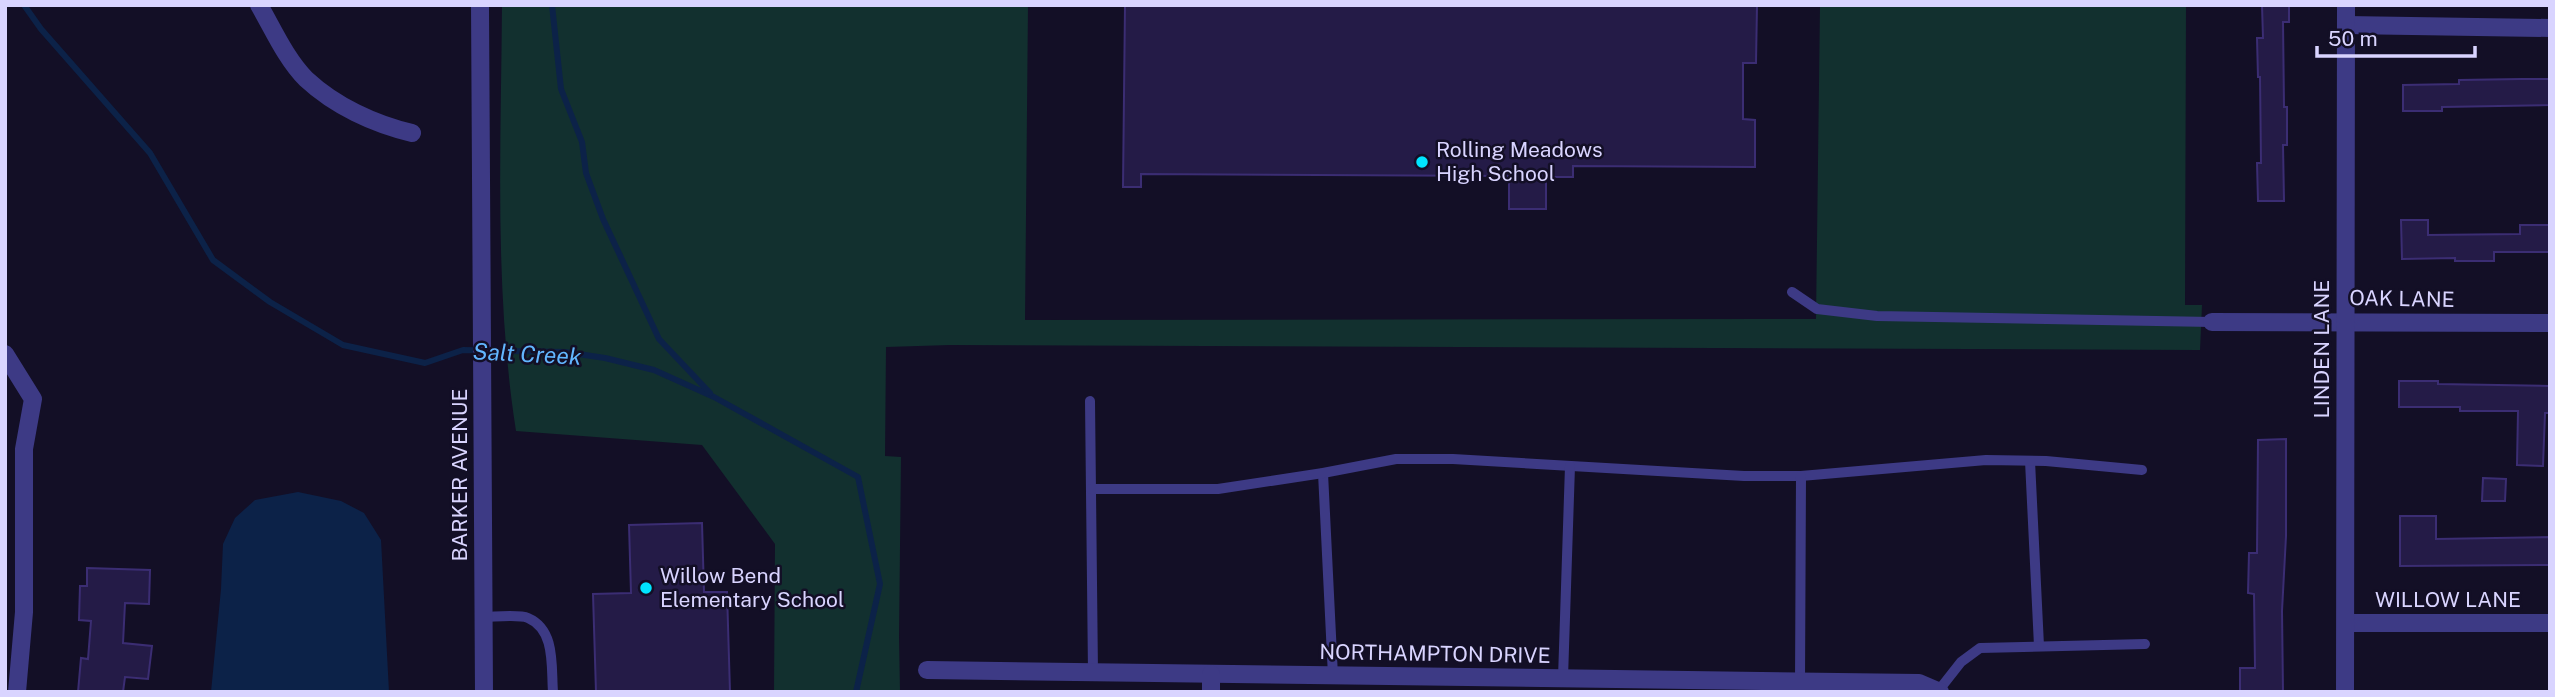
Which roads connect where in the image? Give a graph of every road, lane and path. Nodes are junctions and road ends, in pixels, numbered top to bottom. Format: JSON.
{"nodes":[{"id":1,"x":259,"y":5,"type":"edge"},
{"id":2,"x":480,"y":5,"type":"edge"},
{"id":3,"x":2346,"y":5,"type":"edge"},
{"id":4,"x":2346,"y":25,"type":"junction"},
{"id":5,"x":2550,"y":28,"type":"edge"},
{"id":6,"x":412,"y":133,"type":"dead end"},
{"id":7,"x":1792,"y":292,"type":"dead end"},
{"id":8,"x":2344,"y":321,"type":"junction"},
{"id":9,"x":2212,"y":322,"type":"joint"},
{"id":10,"x":2550,"y":323,"type":"edge"},
{"id":11,"x":5,"y":354,"type":"edge"},
{"id":12,"x":1090,"y":401,"type":"dead end"},
{"id":13,"x":2030,"y":461,"type":"junction"},
{"id":14,"x":1570,"y":466,"type":"junction"},
{"id":15,"x":2142,"y":470,"type":"dead end"},
{"id":16,"x":1323,"y":473,"type":"junction"},
{"id":17,"x":1801,"y":476,"type":"junction"},
{"id":18,"x":1091,"y":489,"type":"junction"},
{"id":19,"x":483,"y":617,"type":"junction"},
{"id":20,"x":2346,"y":623,"type":"junction"},
{"id":21,"x":2550,"y":623,"type":"edge"},
{"id":22,"x":2145,"y":644,"type":"dead end"},
{"id":23,"x":2039,"y":646,"type":"junction"},
{"id":24,"x":927,"y":670,"type":"dead end"},
{"id":25,"x":1093,"y":673,"type":"junction"},
{"id":26,"x":1333,"y":676,"type":"junction"},
{"id":27,"x":1563,"y":678,"type":"junction"},
{"id":28,"x":1800,"y":681,"type":"junction"},
{"id":29,"x":1211,"y":683,"type":"edge"},
{"id":30,"x":1435,"y":684,"type":"edge"},
{"id":31,"x":1716,"y":686,"type":"edge"},
{"id":32,"x":1939,"y":691,"type":"edge"},
{"id":33,"x":17,"y":692,"type":"edge"},
{"id":34,"x":484,"y":692,"type":"edge"},
{"id":35,"x":553,"y":692,"type":"edge"},
{"id":36,"x":2345,"y":692,"type":"edge"}],
"edges":[{"from":1,"to":6,"type":"street"},
{"from":2,"to":19,"type":"street","name":"BARKER AVENUE"},
{"from":3,"to":4,"type":"street","name":"LINDEN LANE"},
{"from":4,"to":5,"type":"street"},
{"from":4,"to":8,"type":"street","name":"LINDEN LANE"},
{"from":7,"to":9,"type":"lane"},
{"from":8,"to":9,"type":"street","name":"OAK LANE"},
{"from":8,"to":10,"type":"street","name":"OAK LANE"},
{"from":8,"to":20,"type":"street","name":"LINDEN LANE"},
{"from":11,"to":33,"type":"street"},
{"from":12,"to":18,"type":"lane"},
{"from":13,"to":15,"type":"lane"},
{"from":13,"to":17,"type":"lane"},
{"from":13,"to":23,"type":"lane"},
{"from":14,"to":16,"type":"lane"},
{"from":14,"to":17,"type":"lane"},
{"from":14,"to":27,"type":"lane"},
{"from":16,"to":18,"type":"lane"},
{"from":16,"to":26,"type":"lane"},
{"from":17,"to":28,"type":"lane"},
{"from":18,"to":25,"type":"lane"},
{"from":19,"to":34,"type":"street","name":"BARKER AVENUE"},
{"from":19,"to":35,"type":"lane"},
{"from":20,"to":21,"type":"street","name":"WILLOW LANE"},
{"from":20,"to":36,"type":"street","name":"LINDEN LANE"},
{"from":22,"to":23,"type":"lane"},
{"from":23,"to":32,"type":"lane"},
{"from":24,"to":25,"type":"street","name":"NORTHAMPTON DRIVE"},
{"from":25,"to":29,"type":"street","name":"NORTHAMPTON DRIVE"},
{"from":26,"to":29,"type":"street","name":"NORTHAMPTON DRIVE"},
{"from":26,"to":30,"type":"street","name":"NORTHAMPTON DRIVE"},
{"from":27,"to":30,"type":"street","name":"NORTHAMPTON DRIVE"},
{"from":27,"to":31,"type":"street","name":"NORTHAMPTON DRIVE"},
{"from":28,"to":31,"type":"street","name":"NORTHAMPTON DRIVE"},
{"from":28,"to":32,"type":"street","name":"NORTHAMPTON DRIVE"}]}
